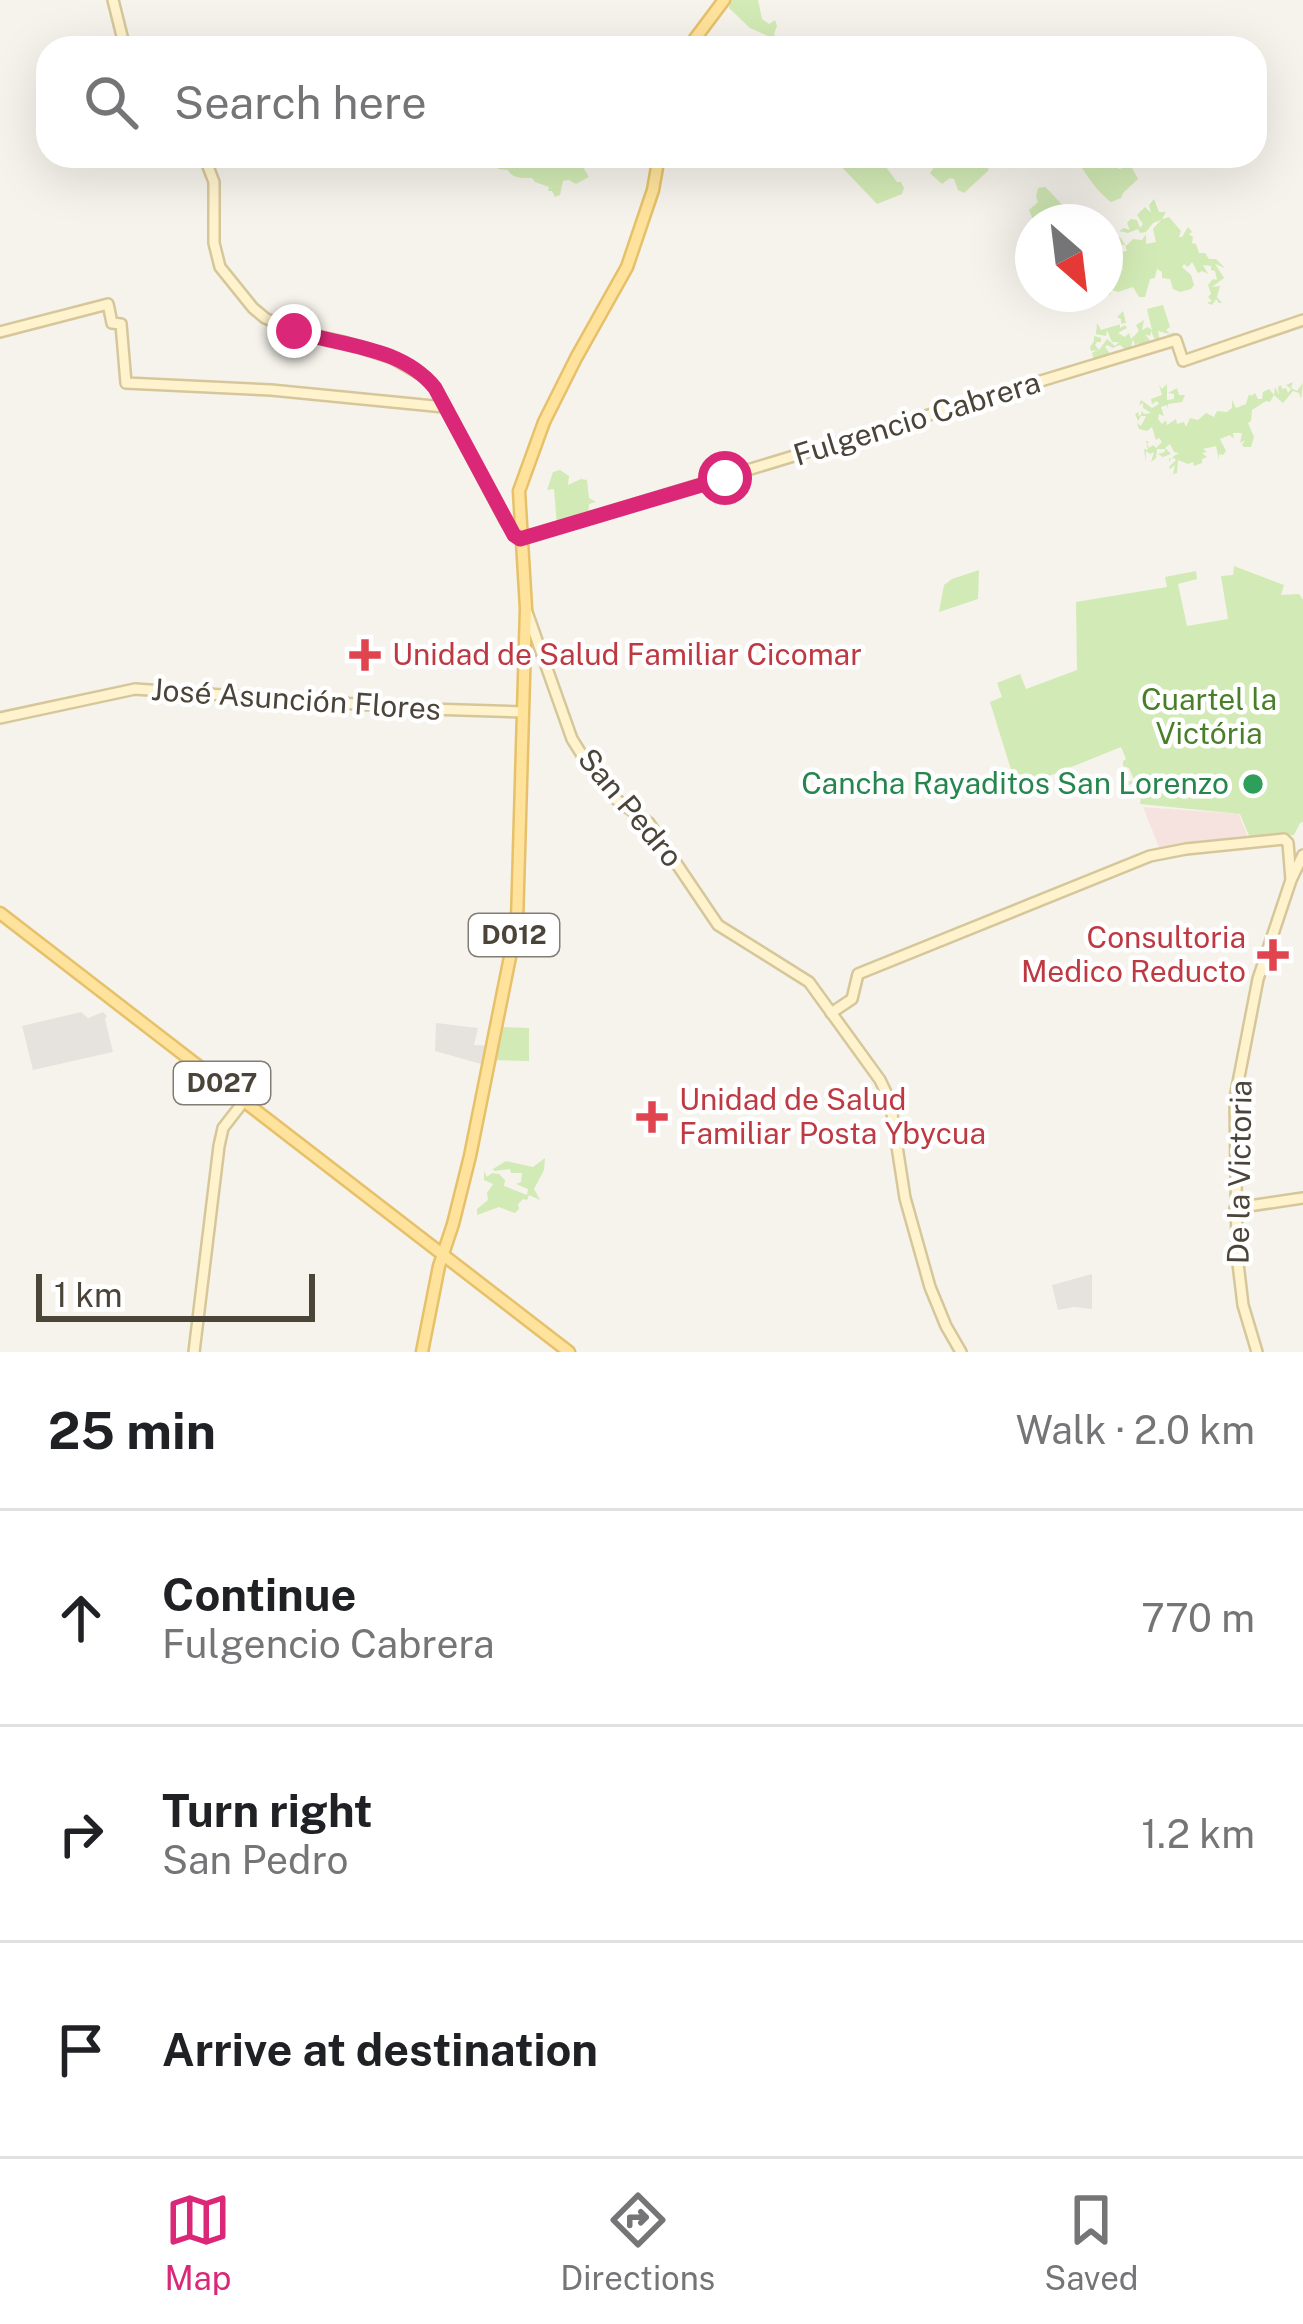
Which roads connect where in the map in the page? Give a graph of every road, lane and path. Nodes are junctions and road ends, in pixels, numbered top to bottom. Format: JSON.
{"nodes":[{"id":1,"x":113,"y":0,"type":"edge"},
{"id":2,"x":724,"y":0,"type":"edge"},
{"id":3,"x":122,"y":36,"type":"edge"},
{"id":4,"x":697,"y":36,"type":"edge"},
{"id":5,"x":209,"y":168,"type":"edge"},
{"id":6,"x":657,"y":168,"type":"edge"},
{"id":7,"x":1303,"y":320,"type":"edge"},
{"id":8,"x":0,"y":332,"type":"edge"},
{"id":9,"x":444,"y":407,"type":"junction"},
{"id":10,"x":520,"y":539,"type":"junction"},
{"id":11,"x":527,"y":617,"type":"junction"},
{"id":12,"x":523,"y":712,"type":"junction"},
{"id":13,"x":0,"y":718,"type":"edge"},
{"id":14,"x":1303,"y":855,"type":"edge"},
{"id":15,"x":1291,"y":873,"type":"junction"},
{"id":16,"x":0,"y":913,"type":"edge"},
{"id":17,"x":831,"y":1013,"type":"junction"},
{"id":18,"x":244,"y":1101,"type":"junction"},
{"id":19,"x":1303,"y":1198,"type":"edge"},
{"id":20,"x":1235,"y":1208,"type":"junction"},
{"id":21,"x":442,"y":1255,"type":"junction"},
{"id":22,"x":194,"y":1352,"type":"edge"},
{"id":23,"x":422,"y":1352,"type":"edge"},
{"id":24,"x":569,"y":1352,"type":"edge"},
{"id":25,"x":961,"y":1352,"type":"edge"},
{"id":26,"x":1256,"y":1352,"type":"edge"}],
"edges":[{"from":1,"to":3,"type":"street"},
{"from":2,"to":4,"type":"main road"},
{"from":5,"to":9,"type":"street"},
{"from":6,"to":10,"type":"main road","number":"D012"},
{"from":7,"to":10,"type":"street","name":"Fulgencio Cabrera"},
{"from":8,"to":9,"type":"street"},
{"from":9,"to":10,"type":"street"},
{"from":10,"to":11,"type":"main road","number":"D012"},
{"from":11,"to":12,"type":"main road","number":"D012"},
{"from":11,"to":17,"type":"street","name":"San Pedro"},
{"from":12,"to":13,"type":"street","name":"José Asunción Flores"},
{"from":12,"to":21,"type":"main road","number":"D012"},
{"from":14,"to":15,"type":"street","name":"De la Victoria"},
{"from":15,"to":17,"type":"street"},
{"from":15,"to":20,"type":"street","name":"De la Victoria"},
{"from":16,"to":18,"type":"main road","number":"D027"},
{"from":17,"to":25,"type":"street","name":"San Pedro"},
{"from":18,"to":21,"type":"main road","number":"D027"},
{"from":18,"to":22,"type":"street"},
{"from":19,"to":20,"type":"street"},
{"from":20,"to":26,"type":"street","name":"De la Victoria"},
{"from":21,"to":23,"type":"main road","number":"D012"},
{"from":21,"to":24,"type":"main road","number":"D027"}]}
